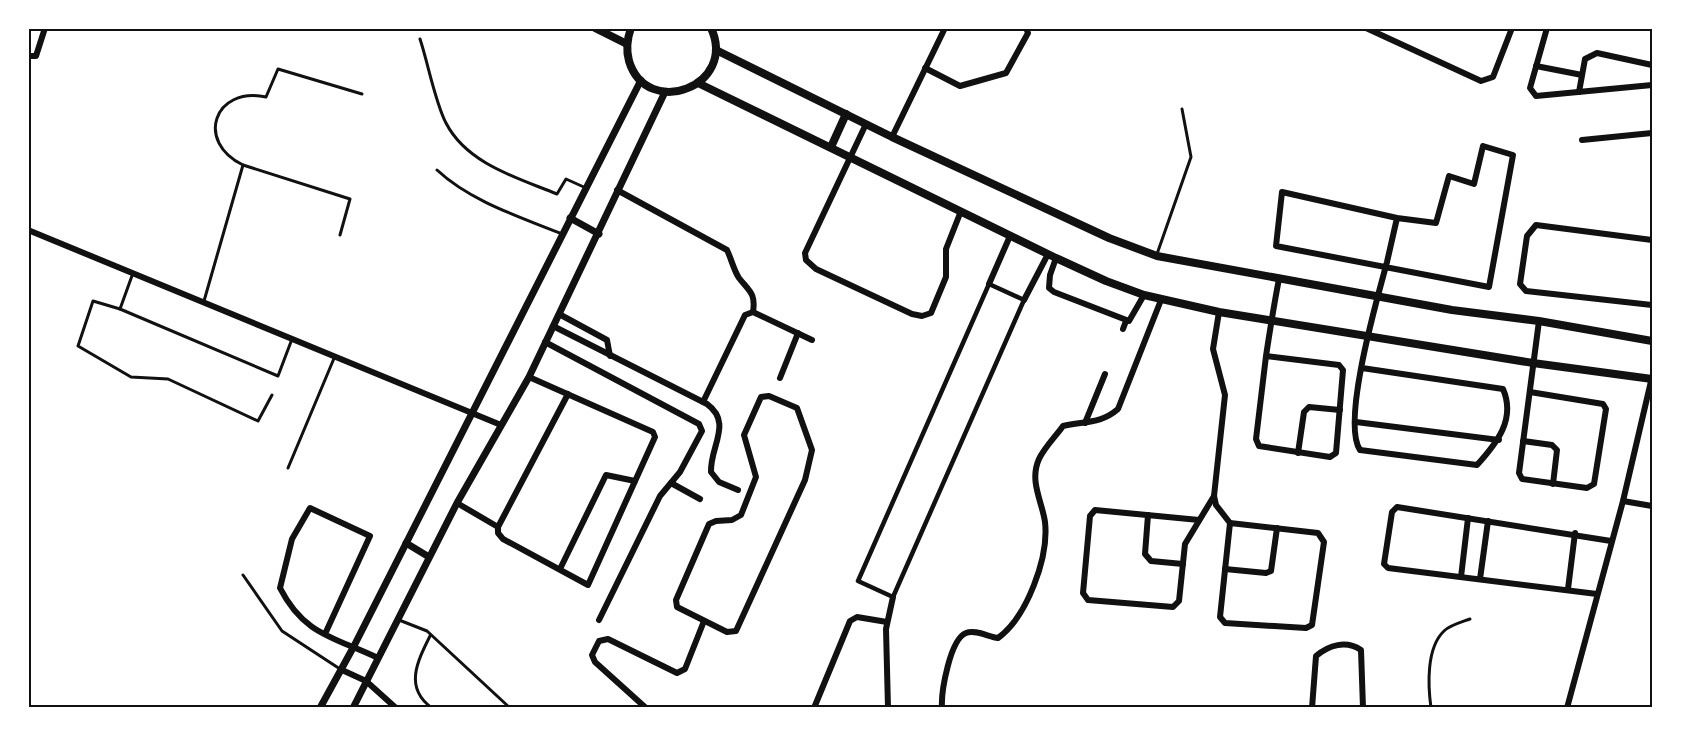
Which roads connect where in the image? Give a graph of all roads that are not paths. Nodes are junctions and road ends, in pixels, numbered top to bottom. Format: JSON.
{"nodes":[{"id":1,"x":45,"y":28,"type":"edge"},
{"id":2,"x":595,"y":28,"type":"edge"},
{"id":3,"x":631,"y":28,"type":"edge"},
{"id":4,"x":711,"y":28,"type":"edge"},
{"id":5,"x":945,"y":28,"type":"edge"},
{"id":6,"x":1026,"y":28,"type":"edge"},
{"id":7,"x":1366,"y":28,"type":"edge"},
{"id":8,"x":1512,"y":28,"type":"edge"},
{"id":9,"x":1546,"y":28,"type":"edge"},
{"id":10,"x":420,"y":39,"type":"dead end"},
{"id":11,"x":627,"y":44,"type":"junction"},
{"id":12,"x":716,"y":50,"type":"junction"},
{"id":13,"x":28,"y":56,"type":"edge"},
{"id":14,"x":1653,"y":65,"type":"edge"},
{"id":15,"x":1536,"y":66,"type":"junction"},
{"id":16,"x":925,"y":68,"type":"junction"},
{"id":17,"x":1582,"y":75,"type":"junction"},
{"id":18,"x":640,"y":80,"type":"junction"},
{"id":19,"x":698,"y":83,"type":"junction"},
{"id":20,"x":1653,"y":85,"type":"edge"},
{"id":21,"x":665,"y":92,"type":"junction"},
{"id":22,"x":1579,"y":92,"type":"junction"},
{"id":23,"x":362,"y":94,"type":"dead end"},
{"id":24,"x":1182,"y":109,"type":"dead end"},
{"id":25,"x":846,"y":114,"type":"junction"},
{"id":26,"x":866,"y":124,"type":"junction"},
{"id":27,"x":1653,"y":133,"type":"edge"},
{"id":28,"x":892,"y":136,"type":"junction"},
{"id":29,"x":1582,"y":141,"type":"dead end"},
{"id":30,"x":831,"y":147,"type":"junction"},
{"id":31,"x":850,"y":156,"type":"junction"},
{"id":32,"x":243,"y":165,"type":"junction"},
{"id":33,"x":436,"y":170,"type":"dead end"},
{"id":34,"x":586,"y":188,"type":"junction"},
{"id":35,"x":617,"y":190,"type":"junction"},
{"id":36,"x":961,"y":211,"type":"junction"},
{"id":37,"x":570,"y":218,"type":"junction"},
{"id":38,"x":1397,"y":218,"type":"junction"},
{"id":39,"x":28,"y":230,"type":"edge"},
{"id":40,"x":562,"y":234,"type":"junction"},
{"id":41,"x":599,"y":234,"type":"junction"},
{"id":42,"x":340,"y":235,"type":"dead end"},
{"id":43,"x":1010,"y":236,"type":"junction"},
{"id":44,"x":1653,"y":240,"type":"edge"},
{"id":45,"x":1052,"y":256,"type":"junction"},
{"id":46,"x":1157,"y":256,"type":"junction"},
{"id":47,"x":1386,"y":268,"type":"junction"},
{"id":48,"x":133,"y":272,"type":"junction"},
{"id":49,"x":1279,"y":279,"type":"junction"},
{"id":50,"x":989,"y":284,"type":"junction"},
{"id":51,"x":1144,"y":295,"type":"junction"},
{"id":52,"x":1377,"y":297,"type":"junction"},
{"id":53,"x":1024,"y":300,"type":"junction"},
{"id":54,"x":1161,"y":300,"type":"junction"},
{"id":55,"x":204,"y":301,"type":"junction"},
{"id":56,"x":1653,"y":305,"type":"edge"},
{"id":57,"x":120,"y":309,"type":"junction"},
{"id":58,"x":753,"y":312,"type":"junction"},
{"id":59,"x":1219,"y":312,"type":"junction"},
{"id":60,"x":559,"y":314,"type":"junction"},
{"id":61,"x":1271,"y":320,"type":"junction"},
{"id":62,"x":1126,"y":321,"type":"junction"},
{"id":63,"x":1539,"y":321,"type":"junction"},
{"id":64,"x":553,"y":326,"type":"junction"},
{"id":65,"x":1123,"y":329,"type":"dead end"},
{"id":66,"x":798,"y":333,"type":"junction"},
{"id":67,"x":1367,"y":336,"type":"junction"},
{"id":68,"x":293,"y":338,"type":"junction"},
{"id":69,"x":812,"y":340,"type":"dead end"},
{"id":70,"x":1653,"y":341,"type":"edge"},
{"id":71,"x":545,"y":342,"type":"junction"},
{"id":72,"x":336,"y":355,"type":"junction"},
{"id":73,"x":610,"y":356,"type":"junction"},
{"id":74,"x":1266,"y":356,"type":"junction"},
{"id":75,"x":1533,"y":363,"type":"junction"},
{"id":76,"x":1362,"y":368,"type":"junction"},
{"id":77,"x":1105,"y":374,"type":"dead end"},
{"id":78,"x":529,"y":377,"type":"junction"},
{"id":79,"x":780,"y":378,"type":"dead end"},
{"id":80,"x":1652,"y":378,"type":"edge"},
{"id":81,"x":1530,"y":392,"type":"junction"},
{"id":82,"x":568,"y":394,"type":"junction"},
{"id":83,"x":272,"y":395,"type":"dead end"},
{"id":84,"x":704,"y":402,"type":"junction"},
{"id":85,"x":1340,"y":410,"type":"junction"},
{"id":86,"x":473,"y":411,"type":"junction"},
{"id":87,"x":1356,"y":422,"type":"junction"},
{"id":88,"x":1085,"y":423,"type":"junction"},
{"id":89,"x":501,"y":425,"type":"junction"},
{"id":90,"x":1499,"y":440,"type":"junction"},
{"id":91,"x":1523,"y":441,"type":"junction"},
{"id":92,"x":1298,"y":453,"type":"junction"},
{"id":93,"x":288,"y":468,"type":"dead end"},
{"id":94,"x":635,"y":481,"type":"junction"},
{"id":95,"x":671,"y":483,"type":"junction"},
{"id":96,"x":1553,"y":484,"type":"junction"},
{"id":97,"x":738,"y":490,"type":"dead end"},
{"id":98,"x":1214,"y":496,"type":"junction"},
{"id":99,"x":700,"y":499,"type":"dead end"},
{"id":100,"x":1623,"y":501,"type":"junction"},
{"id":101,"x":457,"y":502,"type":"junction"},
{"id":102,"x":1653,"y":506,"type":"edge"},
{"id":103,"x":1148,"y":515,"type":"junction"},
{"id":104,"x":1468,"y":518,"type":"junction"},
{"id":105,"x":1199,"y":520,"type":"junction"},
{"id":106,"x":1488,"y":521,"type":"junction"},
{"id":107,"x":1230,"y":523,"type":"junction"},
{"id":108,"x":498,"y":527,"type":"junction"},
{"id":109,"x":1277,"y":528,"type":"junction"},
{"id":110,"x":1575,"y":533,"type":"junction"},
{"id":111,"x":1611,"y":541,"type":"junction"},
{"id":112,"x":406,"y":543,"type":"junction"},
{"id":113,"x":429,"y":557,"type":"junction"},
{"id":114,"x":1183,"y":564,"type":"junction"},
{"id":115,"x":560,"y":569,"type":"junction"},
{"id":116,"x":1225,"y":569,"type":"junction"},
{"id":117,"x":243,"y":575,"type":"dead end"},
{"id":118,"x":1461,"y":577,"type":"junction"},
{"id":119,"x":1480,"y":579,"type":"junction"},
{"id":120,"x":1568,"y":589,"type":"junction"},
{"id":121,"x":1597,"y":594,"type":"junction"},
{"id":122,"x":893,"y":597,"type":"junction"},
{"id":123,"x":398,"y":619,"type":"junction"},
{"id":124,"x":1470,"y":619,"type":"dead end"},
{"id":125,"x":599,"y":620,"type":"dead end"},
{"id":126,"x":704,"y":621,"type":"junction"},
{"id":127,"x":887,"y":622,"type":"junction"},
{"id":128,"x":325,"y":634,"type":"junction"},
{"id":129,"x":430,"y":636,"type":"junction"},
{"id":130,"x":354,"y":646,"type":"junction"},
{"id":131,"x":378,"y":658,"type":"junction"},
{"id":132,"x":342,"y":670,"type":"junction"},
{"id":133,"x":366,"y":681,"type":"junction"},
{"id":134,"x":320,"y":708,"type":"edge"},
{"id":135,"x":352,"y":708,"type":"edge"},
{"id":136,"x":396,"y":708,"type":"edge"},
{"id":137,"x":432,"y":708,"type":"edge"},
{"id":138,"x":510,"y":708,"type":"edge"},
{"id":139,"x":646,"y":708,"type":"edge"},
{"id":140,"x":814,"y":708,"type":"edge"},
{"id":141,"x":888,"y":708,"type":"edge"},
{"id":142,"x":942,"y":708,"type":"edge"},
{"id":143,"x":1312,"y":708,"type":"edge"},
{"id":144,"x":1363,"y":708,"type":"edge"},
{"id":145,"x":1431,"y":708,"type":"edge"},
{"id":146,"x":1567,"y":708,"type":"edge"}],
"edges":[{"from":1,"to":13,"type":"street"},
{"from":2,"to":11,"type":"main road"},
{"from":3,"to":11,"type":"main road"},
{"from":4,"to":12,"type":"main road"},
{"from":5,"to":16,"type":"street"},
{"from":6,"to":16,"type":"street"},
{"from":7,"to":8,"type":"street"},
{"from":9,"to":15,"type":"street"},
{"from":10,"to":34,"type":"lane"},
{"from":11,"to":18,"type":"main road"},
{"from":12,"to":19,"type":"main road"},
{"from":12,"to":25,"type":"main road"},
{"from":14,"to":17,"type":"street"},
{"from":15,"to":17,"type":"street"},
{"from":15,"to":22,"type":"street"},
{"from":16,"to":28,"type":"street"},
{"from":17,"to":22,"type":"street"},
{"from":18,"to":21,"type":"main road"},
{"from":18,"to":34,"type":"street"},
{"from":19,"to":21,"type":"main road"},
{"from":19,"to":30,"type":"main road"},
{"from":20,"to":22,"type":"street"},
{"from":21,"to":35,"type":"street"},
{"from":23,"to":32,"type":"lane"},
{"from":24,"to":46,"type":"lane"},
{"from":25,"to":26,"type":"main road"},
{"from":25,"to":30,"type":"main road"},
{"from":26,"to":28,"type":"main road"},
{"from":26,"to":31,"type":"street"},
{"from":27,"to":29,"type":"street"},
{"from":28,"to":46,"type":"main road"},
{"from":30,"to":31,"type":"main road"},
{"from":31,"to":36,"type":"main road"},
{"from":31,"to":36,"type":"street"},
{"from":32,"to":42,"type":"lane"},
{"from":32,"to":55,"type":"lane"},
{"from":33,"to":40,"type":"lane"},
{"from":34,"to":37,"type":"street"},
{"from":35,"to":41,"type":"street"},
{"from":35,"to":58,"type":"street"},
{"from":36,"to":43,"type":"main road"},
{"from":37,"to":40,"type":"street"},
{"from":37,"to":41,"type":"street"},
{"from":38,"to":47,"type":"street"},
{"from":38,"to":47,"type":"street"},
{"from":38,"to":47,"type":"street"},
{"from":39,"to":48,"type":"street"},
{"from":40,"to":86,"type":"street"},
{"from":41,"to":60,"type":"street"},
{"from":43,"to":45,"type":"main road"},
{"from":43,"to":50,"type":"street"},
{"from":44,"to":56,"type":"street"},
{"from":45,"to":51,"type":"main road"},
{"from":45,"to":53,"type":"street"},
{"from":45,"to":62,"type":"street"},
{"from":46,"to":49,"type":"main road"},
{"from":47,"to":52,"type":"street"},
{"from":48,"to":55,"type":"street"},
{"from":48,"to":57,"type":"lane"},
{"from":49,"to":52,"type":"main road"},
{"from":49,"to":61,"type":"street"},
{"from":50,"to":53,"type":"street"},
{"from":50,"to":122,"type":"street"},
{"from":51,"to":54,"type":"main road"},
{"from":51,"to":62,"type":"street"},
{"from":52,"to":63,"type":"main road"},
{"from":52,"to":67,"type":"street"},
{"from":53,"to":122,"type":"street"},
{"from":54,"to":59,"type":"main road"},
{"from":54,"to":88,"type":"street"},
{"from":55,"to":68,"type":"street"},
{"from":57,"to":68,"type":"lane"},
{"from":57,"to":83,"type":"lane"},
{"from":58,"to":66,"type":"street"},
{"from":58,"to":84,"type":"street"},
{"from":59,"to":61,"type":"main road"},
{"from":59,"to":98,"type":"street"},
{"from":60,"to":64,"type":"street"},
{"from":60,"to":73,"type":"street"},
{"from":61,"to":67,"type":"main road"},
{"from":61,"to":74,"type":"street"},
{"from":62,"to":65,"type":"street"},
{"from":63,"to":70,"type":"main road"},
{"from":63,"to":75,"type":"street"},
{"from":64,"to":71,"type":"street"},
{"from":64,"to":73,"type":"street"},
{"from":66,"to":69,"type":"street"},
{"from":66,"to":79,"type":"street"},
{"from":67,"to":75,"type":"main road"},
{"from":67,"to":76,"type":"street"},
{"from":68,"to":72,"type":"street"},
{"from":71,"to":78,"type":"street"},
{"from":71,"to":95,"type":"street"},
{"from":72,"to":86,"type":"street"},
{"from":72,"to":93,"type":"lane"},
{"from":73,"to":84,"type":"street"},
{"from":74,"to":85,"type":"street"},
{"from":74,"to":92,"type":"street"},
{"from":75,"to":80,"type":"main road"},
{"from":75,"to":81,"type":"street"},
{"from":76,"to":87,"type":"street"},
{"from":76,"to":90,"type":"street"},
{"from":77,"to":88,"type":"street"},
{"from":78,"to":82,"type":"street"},
{"from":78,"to":89,"type":"street"},
{"from":80,"to":100,"type":"street"},
{"from":81,"to":91,"type":"street"},
{"from":81,"to":96,"type":"street"},
{"from":82,"to":94,"type":"street"},
{"from":82,"to":108,"type":"street"},
{"from":84,"to":97,"type":"street"},
{"from":85,"to":92,"type":"street"},
{"from":85,"to":92,"type":"street"},
{"from":86,"to":89,"type":"street"},
{"from":86,"to":112,"type":"street"},
{"from":87,"to":90,"type":"street"},
{"from":87,"to":90,"type":"street"},
{"from":88,"to":142,"type":"street"},
{"from":89,"to":101,"type":"street"},
{"from":91,"to":96,"type":"street"},
{"from":91,"to":96,"type":"street"},
{"from":94,"to":115,"type":"street"},
{"from":94,"to":115,"type":"street"},
{"from":95,"to":99,"type":"street"},
{"from":95,"to":125,"type":"street"},
{"from":98,"to":105,"type":"street"},
{"from":98,"to":107,"type":"street"},
{"from":100,"to":102,"type":"street"},
{"from":100,"to":111,"type":"street"},
{"from":101,"to":108,"type":"street"},
{"from":101,"to":113,"type":"street"},
{"from":103,"to":105,"type":"street"},
{"from":103,"to":114,"type":"street"},
{"from":103,"to":114,"type":"street"},
{"from":104,"to":106,"type":"street"},
{"from":104,"to":118,"type":"street"},
{"from":104,"to":118,"type":"street"},
{"from":105,"to":114,"type":"street"},
{"from":106,"to":110,"type":"street"},
{"from":106,"to":119,"type":"street"},
{"from":107,"to":109,"type":"street"},
{"from":107,"to":116,"type":"street"},
{"from":108,"to":115,"type":"street"},
{"from":109,"to":116,"type":"street"},
{"from":109,"to":116,"type":"street"},
{"from":110,"to":111,"type":"street"},
{"from":110,"to":120,"type":"street"},
{"from":111,"to":121,"type":"street"},
{"from":112,"to":113,"type":"street"},
{"from":112,"to":130,"type":"street"},
{"from":113,"to":123,"type":"street"},
{"from":117,"to":132,"type":"lane"},
{"from":118,"to":119,"type":"street"},
{"from":119,"to":120,"type":"street"},
{"from":120,"to":121,"type":"street"},
{"from":121,"to":146,"type":"street"},
{"from":122,"to":127,"type":"street"},
{"from":123,"to":129,"type":"lane"},
{"from":123,"to":131,"type":"street"},
{"from":124,"to":145,"type":"lane"},
{"from":126,"to":126,"type":"street"},
{"from":126,"to":139,"type":"street"},
{"from":127,"to":140,"type":"street"},
{"from":127,"to":141,"type":"street"},
{"from":128,"to":128,"type":"street"},
{"from":128,"to":130,"type":"street"},
{"from":129,"to":137,"type":"lane"},
{"from":129,"to":138,"type":"lane"},
{"from":130,"to":131,"type":"street"},
{"from":130,"to":132,"type":"street"},
{"from":131,"to":133,"type":"street"},
{"from":132,"to":133,"type":"street"},
{"from":132,"to":134,"type":"street"},
{"from":133,"to":135,"type":"street"},
{"from":133,"to":136,"type":"street"},
{"from":143,"to":144,"type":"street"}]}
